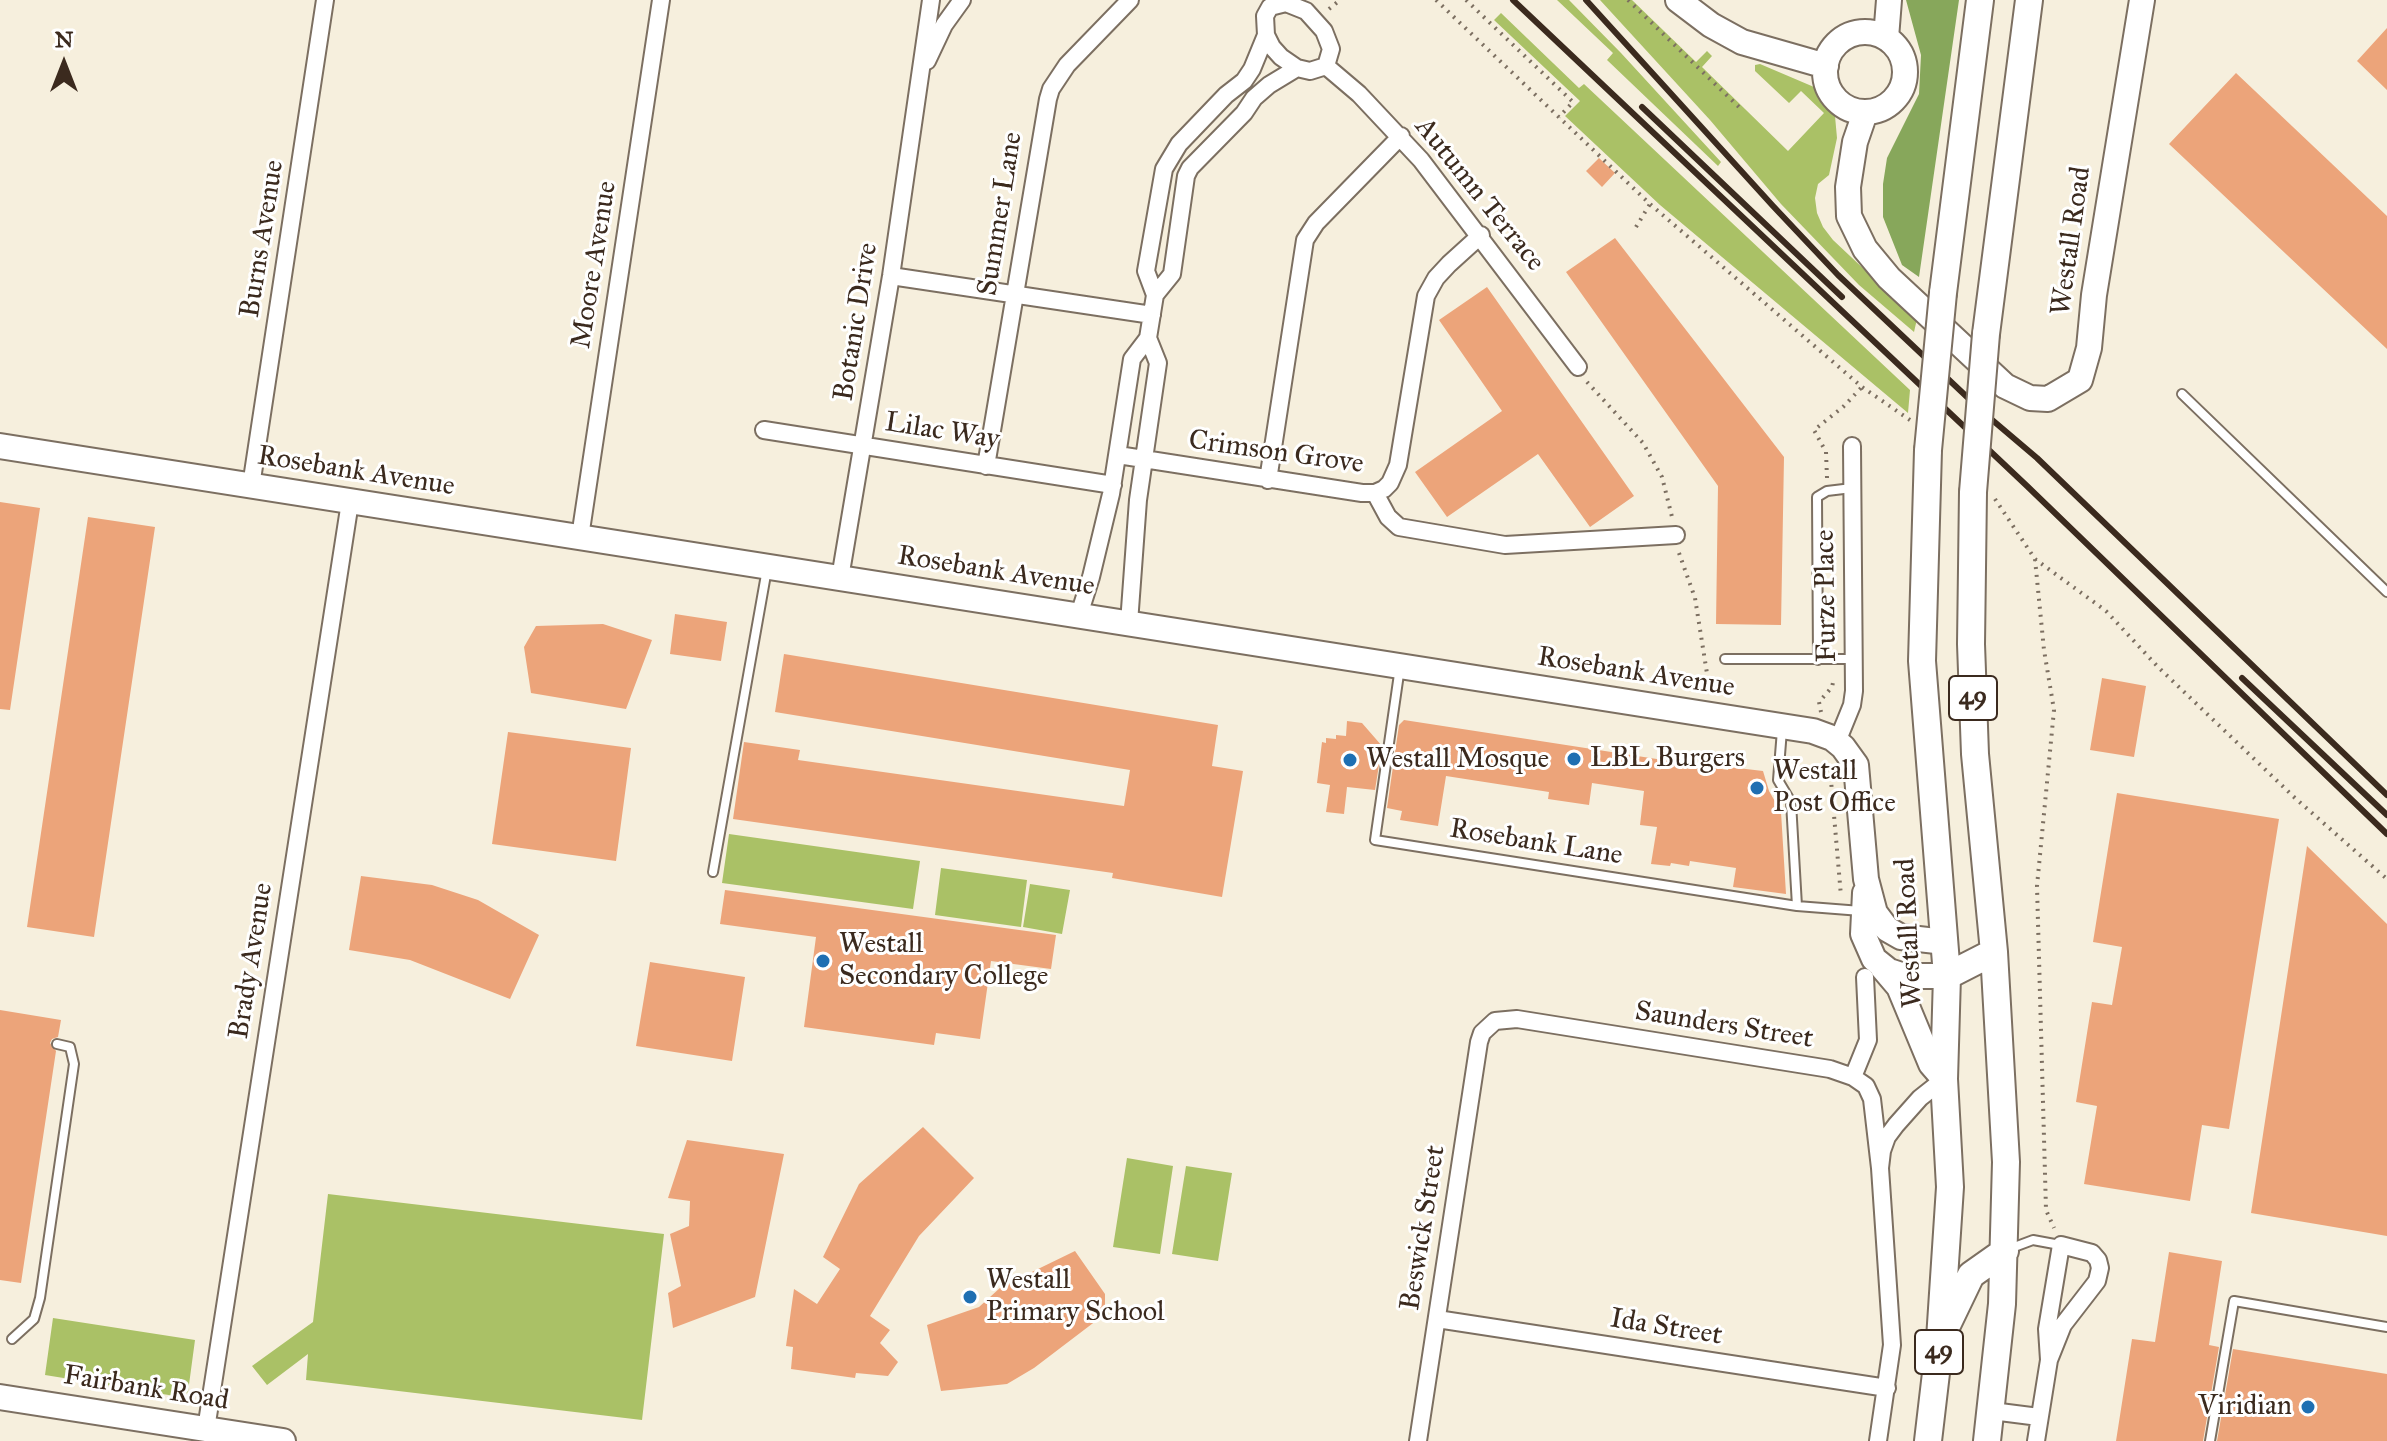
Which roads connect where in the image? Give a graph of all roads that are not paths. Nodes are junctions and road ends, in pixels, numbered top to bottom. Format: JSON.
{"nodes":[{"id":1,"x":325,"y":0,"type":"edge"},
{"id":2,"x":661,"y":0,"type":"edge"},
{"id":3,"x":931,"y":0,"type":"edge"},
{"id":4,"x":962,"y":0,"type":"edge"},
{"id":5,"x":1130,"y":0,"type":"edge"},
{"id":6,"x":1678,"y":0,"type":"edge"},
{"id":7,"x":1889,"y":0,"type":"edge"},
{"id":8,"x":1980,"y":0,"type":"edge"},
{"id":9,"x":2029,"y":0,"type":"edge"},
{"id":10,"x":2142,"y":0,"type":"edge"},
{"id":11,"x":1266,"y":4,"type":"edge"},
{"id":12,"x":1266,"y":35,"type":"junction"},
{"id":13,"x":1886,"y":38,"type":"junction"},
{"id":14,"x":1326,"y":66,"type":"junction"},
{"id":15,"x":1826,"y":66,"type":"junction"},
{"id":16,"x":1297,"y":68,"type":"junction"},
{"id":17,"x":922,"y":75,"type":"junction"},
{"id":18,"x":1865,"y":113,"type":"junction"},
{"id":19,"x":1401,"y":136,"type":"junction"},
{"id":20,"x":1481,"y":235,"type":"junction"},
{"id":21,"x":891,"y":276,"type":"junction"},
{"id":22,"x":1015,"y":295,"type":"junction"},
{"id":23,"x":1155,"y":295,"type":"junction"},
{"id":24,"x":1152,"y":315,"type":"junction"},
{"id":25,"x":1148,"y":338,"type":"junction"},
{"id":26,"x":1578,"y":367,"type":"dead end"},
{"id":27,"x":2182,"y":394,"type":"dead end"},
{"id":28,"x":764,"y":430,"type":"dead end"},
{"id":29,"x":0,"y":446,"type":"edge"},
{"id":30,"x":863,"y":446,"type":"junction"},
{"id":31,"x":1852,"y":446,"type":"dead end"},
{"id":32,"x":1118,"y":455,"type":"junction"},
{"id":33,"x":1143,"y":459,"type":"junction"},
{"id":34,"x":986,"y":466,"type":"junction"},
{"id":35,"x":1268,"y":480,"type":"junction"},
{"id":36,"x":1113,"y":485,"type":"junction"},
{"id":37,"x":251,"y":486,"type":"junction"},
{"id":38,"x":1852,"y":488,"type":"junction"},
{"id":39,"x":1375,"y":493,"type":"junction"},
{"id":40,"x":350,"y":502,"type":"junction"},
{"id":41,"x":1676,"y":535,"type":"dead end"},
{"id":42,"x":580,"y":537,"type":"junction"},
{"id":43,"x":767,"y":567,"type":"junction"},
{"id":44,"x":840,"y":578,"type":"junction"},
{"id":45,"x":2387,"y":592,"type":"edge"},
{"id":46,"x":1079,"y":615,"type":"junction"},
{"id":47,"x":1129,"y":623,"type":"junction"},
{"id":48,"x":1725,"y":659,"type":"dead end"},
{"id":49,"x":1854,"y":659,"type":"junction"},
{"id":50,"x":1818,"y":660,"type":"junction"},
{"id":51,"x":1400,"y":666,"type":"junction"},
{"id":52,"x":1783,"y":726,"type":"junction"},
{"id":53,"x":1837,"y":742,"type":"junction"},
{"id":54,"x":713,"y":872,"type":"dead end"},
{"id":55,"x":1866,"y":879,"type":"junction"},
{"id":56,"x":1797,"y":906,"type":"junction"},
{"id":57,"x":1864,"y":911,"type":"junction"},
{"id":58,"x":1945,"y":942,"type":"junction"},
{"id":59,"x":1994,"y":952,"type":"junction"},
{"id":60,"x":1872,"y":971,"type":"junction"},
{"id":61,"x":1947,"y":976,"type":"junction"},
{"id":62,"x":1488,"y":1025,"type":"joint"},
{"id":63,"x":57,"y":1044,"type":"dead end"},
{"id":64,"x":1847,"y":1075,"type":"junction"},
{"id":65,"x":1944,"y":1079,"type":"junction"},
{"id":66,"x":1880,"y":1168,"type":"junction"},
{"id":67,"x":2061,"y":1245,"type":"junction"},
{"id":68,"x":2005,"y":1251,"type":"junction"},
{"id":69,"x":1437,"y":1319,"type":"junction"},
{"id":70,"x":2387,"y":1327,"type":"edge"},
{"id":71,"x":12,"y":1339,"type":"dead end"},
{"id":72,"x":1940,"y":1339,"type":"junction"},
{"id":73,"x":2049,"y":1360,"type":"junction"},
{"id":74,"x":1887,"y":1388,"type":"junction"},
{"id":75,"x":0,"y":1397,"type":"edge"},
{"id":76,"x":1992,"y":1411,"type":"junction"},
{"id":77,"x":2039,"y":1417,"type":"junction"},
{"id":78,"x":206,"y":1429,"type":"junction"},
{"id":79,"x":283,"y":1441,"type":"edge"},
{"id":80,"x":1418,"y":1441,"type":"edge"},
{"id":81,"x":1878,"y":1441,"type":"edge"},
{"id":82,"x":1928,"y":1441,"type":"edge"},
{"id":83,"x":1987,"y":1441,"type":"edge"},
{"id":84,"x":2036,"y":1441,"type":"edge"},
{"id":85,"x":2210,"y":1441,"type":"edge"}],
"edges":[{"from":1,"to":37,"type":"street","name":"Burns Avenue"},
{"from":2,"to":42,"type":"street","name":"Moore Avenue"},
{"from":3,"to":17,"type":"street","name":"Botanic Drive"},
{"from":4,"to":17,"type":"street","name":"Botanic Drive"},
{"from":5,"to":22,"type":"street","name":"Summer Lane"},
{"from":6,"to":15,"type":"street"},
{"from":7,"to":13,"type":"street"},
{"from":8,"to":58,"type":"main road","name":"Westall Road","number":"49","bridge":true},
{"from":9,"to":59,"type":"main road","number":"49","bridge":true},
{"from":10,"to":18,"type":"street","name":"Westall Road"},
{"from":11,"to":12,"type":"street"},
{"from":11,"to":14,"type":"street"},
{"from":12,"to":16,"type":"street"},
{"from":12,"to":23,"type":"street"},
{"from":13,"to":15,"type":"street"},
{"from":13,"to":18,"type":"street"},
{"from":14,"to":16,"type":"street"},
{"from":14,"to":19,"type":"street","name":"Autumn Terrace"},
{"from":15,"to":18,"type":"street"},
{"from":16,"to":23,"type":"street"},
{"from":17,"to":21,"type":"street","name":"Botanic Drive"},
{"from":19,"to":20,"type":"street","name":"Autumn Terrace"},
{"from":19,"to":35,"type":"street"},
{"from":20,"to":26,"type":"street","name":"Autumn Terrace"},
{"from":20,"to":39,"type":"street","name":"Crimson Grove"},
{"from":21,"to":22,"type":"street"},
{"from":21,"to":30,"type":"street","name":"Botanic Drive"},
{"from":22,"to":24,"type":"street"},
{"from":22,"to":34,"type":"street","name":"Summer Lane"},
{"from":23,"to":24,"type":"street"},
{"from":24,"to":25,"type":"street"},
{"from":25,"to":32,"type":"street"},
{"from":25,"to":33,"type":"street"},
{"from":27,"to":45,"type":"lane"},
{"from":28,"to":30,"type":"street","name":"Lilac Way"},
{"from":29,"to":37,"type":"street","name":"Rosebank Avenue"},
{"from":30,"to":34,"type":"street","name":"Lilac Way"},
{"from":30,"to":44,"type":"street","name":"Botanic Drive"},
{"from":31,"to":38,"type":"street","name":"Furze Place"},
{"from":32,"to":33,"type":"street","name":"Crimson Grove"},
{"from":32,"to":36,"type":"street"},
{"from":33,"to":35,"type":"street","name":"Crimson Grove"},
{"from":33,"to":47,"type":"street"},
{"from":34,"to":36,"type":"street","name":"Lilac Way"},
{"from":35,"to":39,"type":"street","name":"Crimson Grove"},
{"from":36,"to":46,"type":"street"},
{"from":37,"to":40,"type":"street","name":"Rosebank Avenue"},
{"from":38,"to":49,"type":"street","name":"Furze Place"},
{"from":38,"to":50,"type":"lane"},
{"from":39,"to":41,"type":"street"},
{"from":40,"to":42,"type":"street","name":"Rosebank Avenue"},
{"from":40,"to":78,"type":"street","name":"Brady Avenue"},
{"from":42,"to":43,"type":"street","name":"Rosebank Avenue"},
{"from":43,"to":44,"type":"street","name":"Rosebank Avenue"},
{"from":43,"to":54,"type":"lane"},
{"from":44,"to":46,"type":"street","name":"Rosebank Avenue"},
{"from":46,"to":47,"type":"street","name":"Rosebank Avenue"},
{"from":47,"to":51,"type":"street","name":"Rosebank Avenue"},
{"from":48,"to":50,"type":"lane"},
{"from":49,"to":50,"type":"lane"},
{"from":49,"to":53,"type":"street","name":"Furze Place"},
{"from":51,"to":52,"type":"street","name":"Rosebank Avenue"},
{"from":51,"to":56,"type":"lane","name":"Rosebank Lane"},
{"from":52,"to":53,"type":"street","name":"Rosebank Avenue"},
{"from":52,"to":56,"type":"lane"},
{"from":53,"to":55,"type":"street"},
{"from":55,"to":57,"type":"street"},
{"from":55,"to":58,"type":"street"},
{"from":56,"to":57,"type":"lane","name":"Rosebank Lane"},
{"from":57,"to":60,"type":"street"},
{"from":58,"to":59,"type":"main road"},
{"from":58,"to":61,"type":"main road","name":"Westall Road","number":"49"},
{"from":59,"to":61,"type":"main road"},
{"from":59,"to":68,"type":"main road","number":"49"},
{"from":60,"to":61,"type":"street"},
{"from":60,"to":64,"type":"street"},
{"from":60,"to":65,"type":"street"},
{"from":61,"to":65,"type":"main road","name":"Westall Road","number":"49"},
{"from":62,"to":64,"type":"street","name":"Saunders Street"},
{"from":62,"to":69,"type":"street","name":"Beswick Street"},
{"from":63,"to":71,"type":"lane"},
{"from":64,"to":66,"type":"street"},
{"from":65,"to":66,"type":"street"},
{"from":65,"to":72,"type":"main road","name":"Westall Road","number":"49"},
{"from":66,"to":74,"type":"street"},
{"from":67,"to":68,"type":"lane"},
{"from":67,"to":73,"type":"street"},
{"from":67,"to":73,"type":"street"},
{"from":68,"to":72,"type":"main road"},
{"from":68,"to":76,"type":"main road","number":"49"},
{"from":69,"to":74,"type":"street","name":"Ida Street"},
{"from":69,"to":80,"type":"street","name":"Beswick Street"},
{"from":70,"to":85,"type":"lane"},
{"from":72,"to":82,"type":"main road","name":"Westall Road","number":"49"},
{"from":73,"to":77,"type":"street"},
{"from":74,"to":81,"type":"street"},
{"from":75,"to":78,"type":"street","name":"Fairbank Road"},
{"from":76,"to":77,"type":"street"},
{"from":76,"to":83,"type":"main road","number":"49"},
{"from":77,"to":84,"type":"street"},
{"from":78,"to":79,"type":"street","name":"Fairbank Road"}]}
